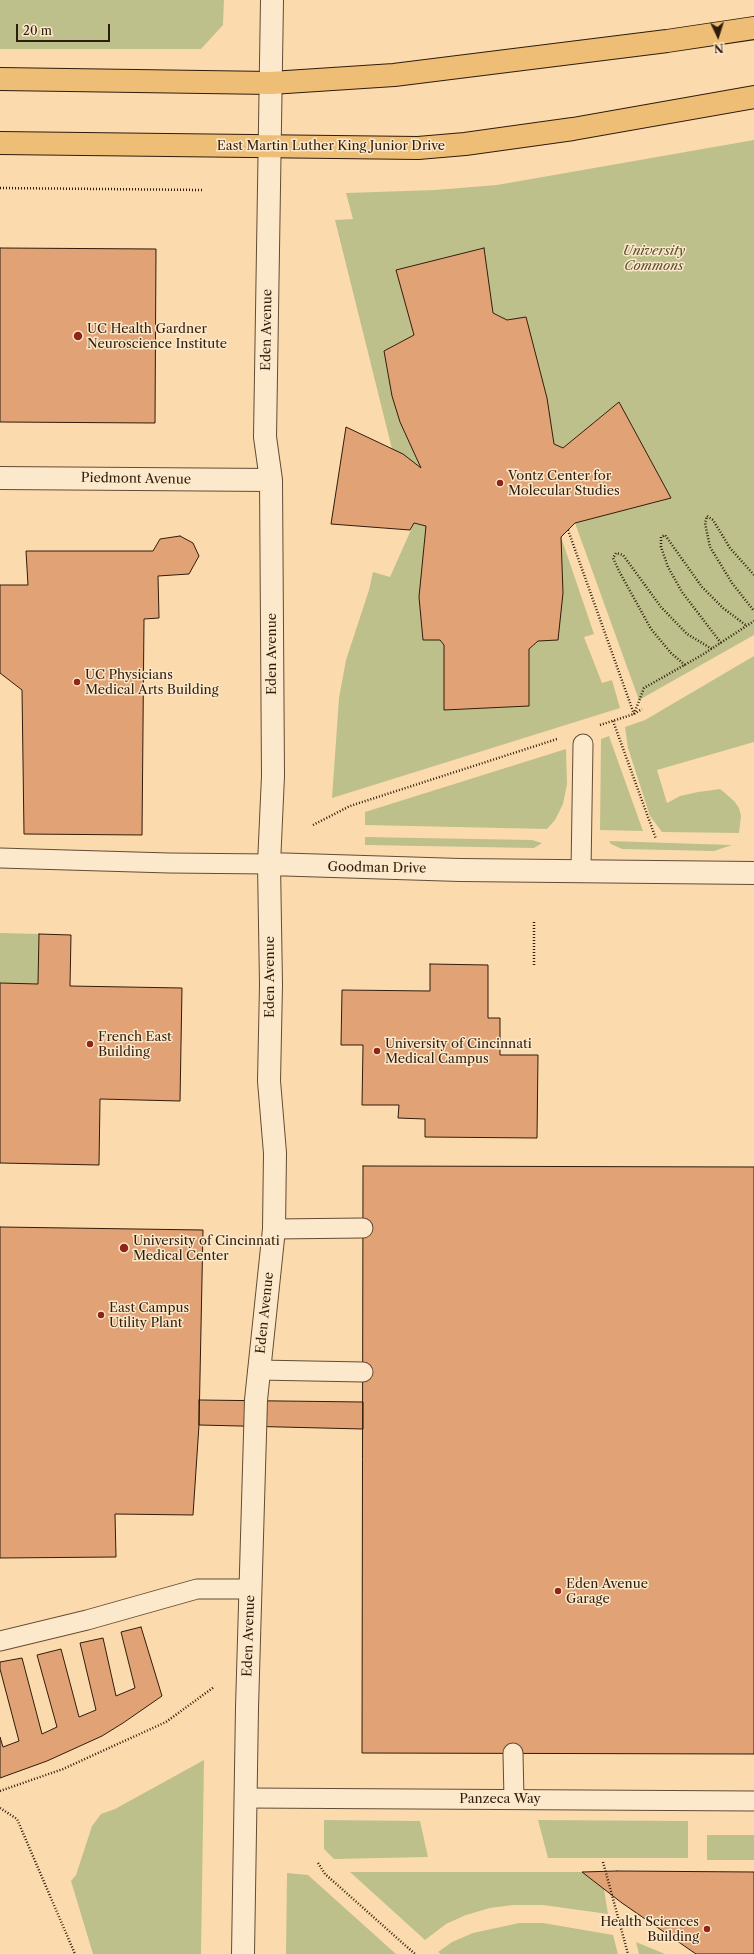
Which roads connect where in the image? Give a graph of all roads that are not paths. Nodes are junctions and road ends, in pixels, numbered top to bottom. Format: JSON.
{"nodes":[{"id":1,"x":272,"y":0,"type":"edge"},
{"id":2,"x":754,"y":28,"type":"edge"},
{"id":3,"x":0,"y":79,"type":"edge"},
{"id":4,"x":271,"y":83,"type":"junction"},
{"id":5,"x":754,"y":97,"type":"edge"},
{"id":6,"x":0,"y":143,"type":"edge"},
{"id":7,"x":269,"y":148,"type":"junction"},
{"id":8,"x":0,"y":478,"type":"edge"},
{"id":9,"x":271,"y":480,"type":"junction"},
{"id":10,"x":583,"y":744,"type":"dead end"},
{"id":11,"x":0,"y":858,"type":"edge"},
{"id":12,"x":269,"y":864,"type":"junction"},
{"id":13,"x":581,"y":871,"type":"junction"},
{"id":14,"x":754,"y":873,"type":"edge"},
{"id":15,"x":363,"y":1228,"type":"dead end"},
{"id":16,"x":274,"y":1229,"type":"junction"},
{"id":17,"x":258,"y":1370,"type":"junction"},
{"id":18,"x":363,"y":1372,"type":"dead end"},
{"id":19,"x":250,"y":1589,"type":"junction"},
{"id":20,"x":0,"y":1641,"type":"edge"},
{"id":21,"x":513,"y":1753,"type":"dead end"},
{"id":22,"x":246,"y":1798,"type":"junction"},
{"id":23,"x":514,"y":1799,"type":"junction"},
{"id":24,"x":754,"y":1801,"type":"edge"},
{"id":25,"x":243,"y":1954,"type":"edge"}],
"edges":[{"from":1,"to":4,"type":"street","name":"Eden Avenue"},
{"from":2,"to":4,"type":"main road"},
{"from":3,"to":4,"type":"main road"},
{"from":4,"to":7,"type":"street","name":"Eden Avenue"},
{"from":5,"to":7,"type":"main road","name":"East Martin Luther King Junior Drive"},
{"from":6,"to":7,"type":"main road","name":"East Martin Luther King Junior Drive"},
{"from":7,"to":9,"type":"street","name":"Eden Avenue"},
{"from":8,"to":9,"type":"street","name":"Piedmont Avenue"},
{"from":9,"to":12,"type":"street","name":"Eden Avenue"},
{"from":10,"to":13,"type":"lane"},
{"from":11,"to":12,"type":"lane","name":"Goodman Drive"},
{"from":12,"to":13,"type":"street","name":"Goodman Drive"},
{"from":12,"to":16,"type":"street","name":"Eden Avenue"},
{"from":13,"to":14,"type":"street","name":"Goodman Drive"},
{"from":15,"to":16,"type":"lane"},
{"from":16,"to":17,"type":"street","name":"Eden Avenue"},
{"from":17,"to":18,"type":"lane"},
{"from":17,"to":19,"type":"street","name":"Eden Avenue"},
{"from":19,"to":20,"type":"lane"},
{"from":19,"to":22,"type":"street","name":"Eden Avenue"},
{"from":21,"to":23,"type":"lane"},
{"from":22,"to":23,"type":"lane","name":"Panzeca Way"},
{"from":22,"to":25,"type":"street","name":"Eden Avenue"},
{"from":23,"to":24,"type":"lane","name":"Panzeca Way"}]}
